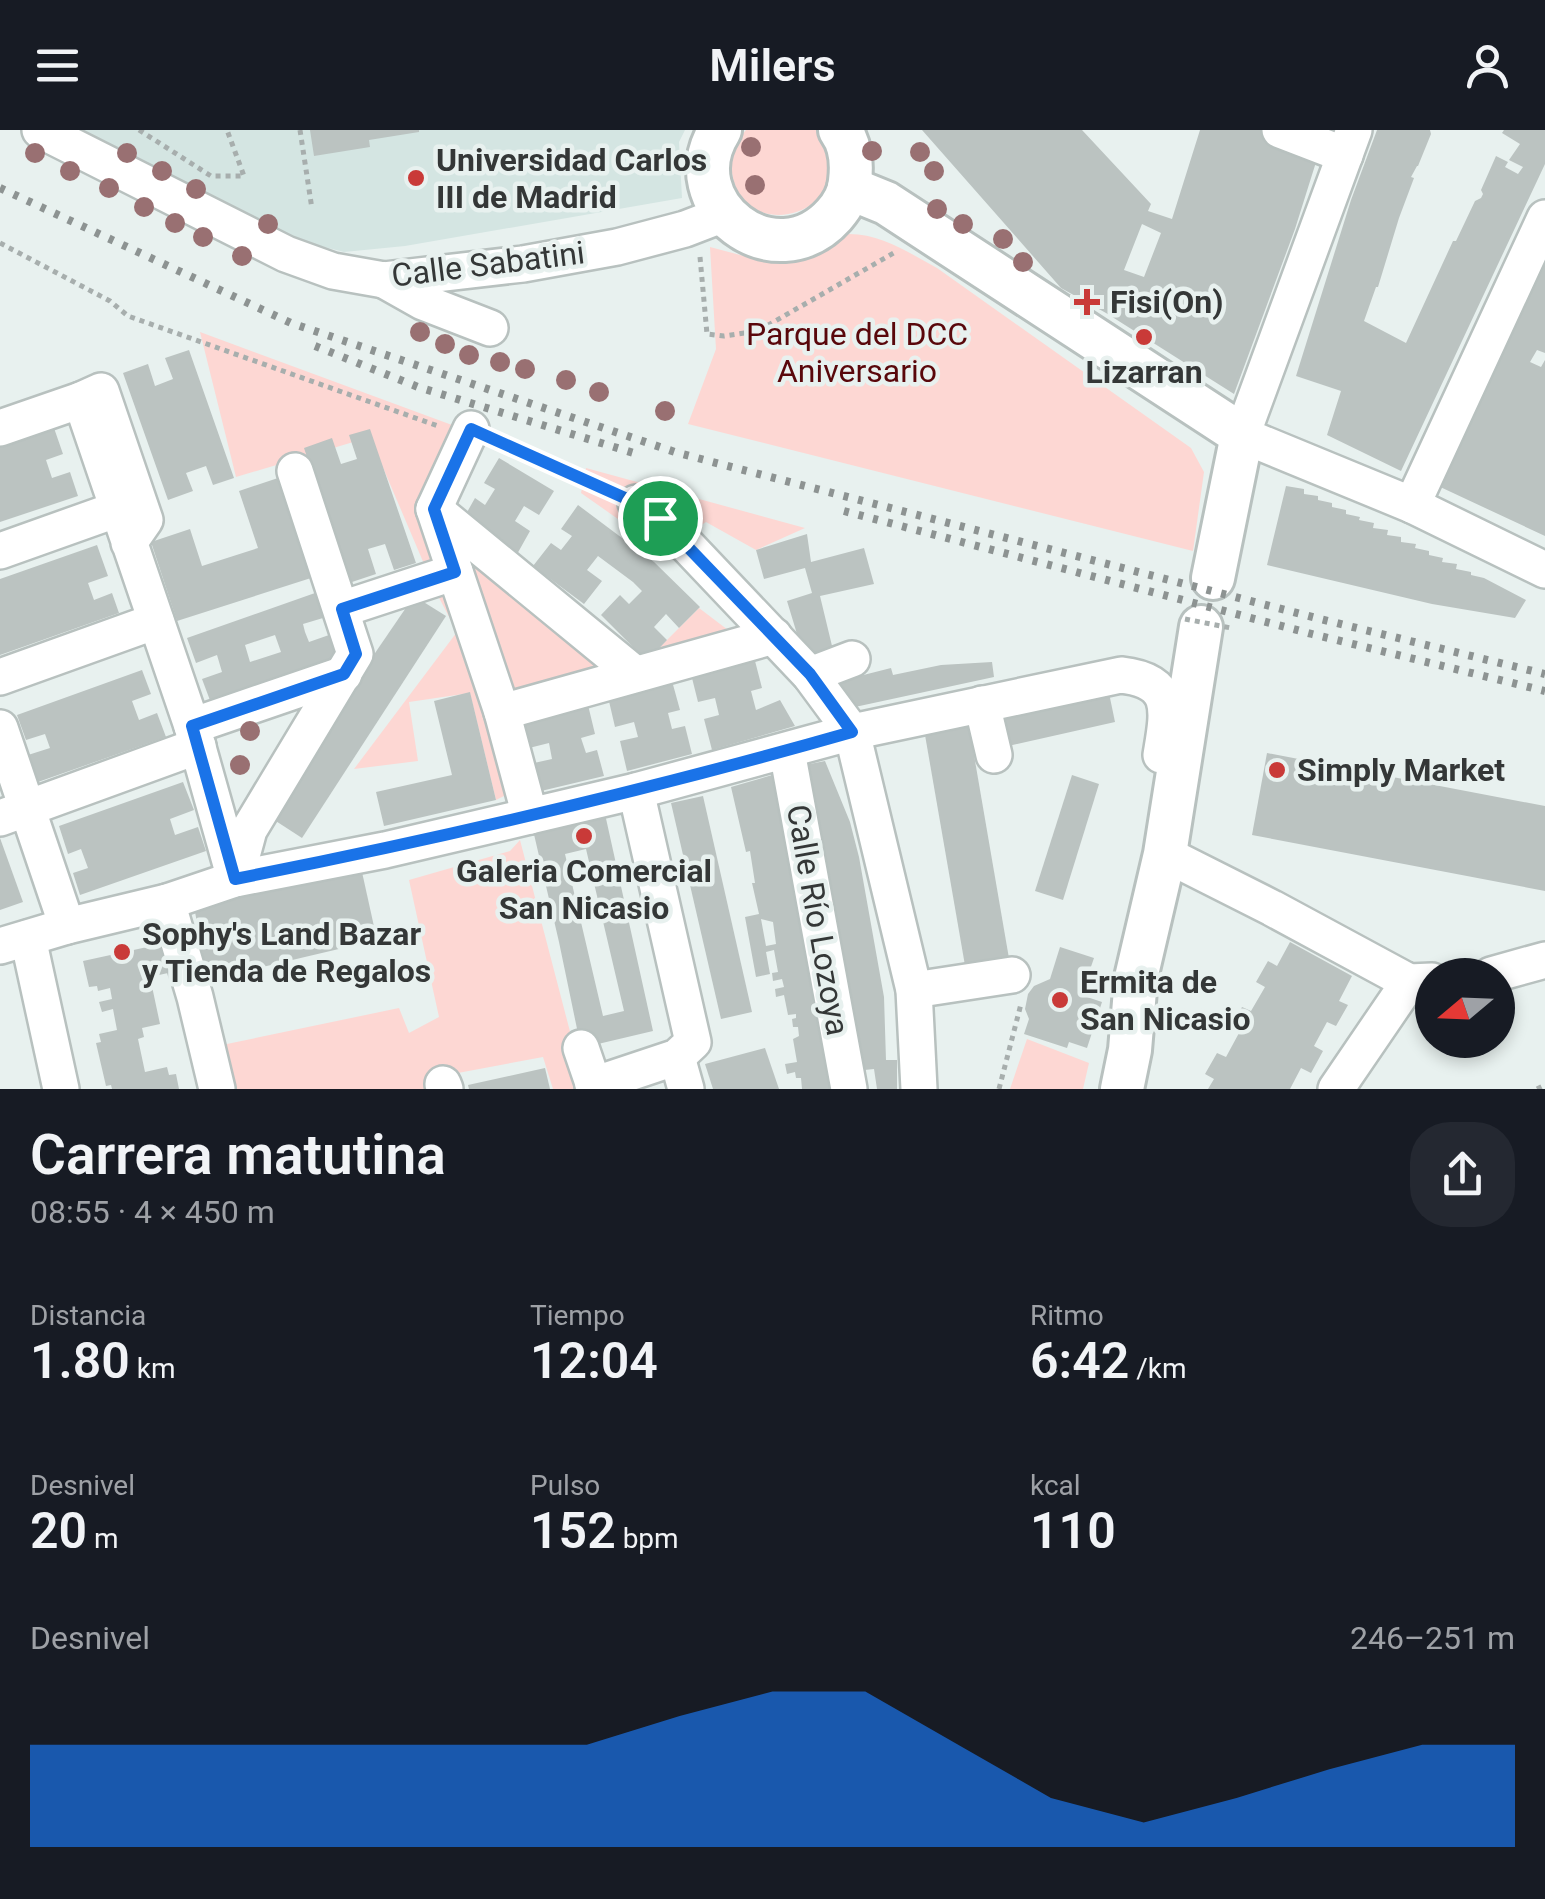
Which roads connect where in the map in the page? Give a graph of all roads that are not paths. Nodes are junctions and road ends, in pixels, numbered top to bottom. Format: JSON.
{"nodes":[{"id":1,"x":40,"y":130,"type":"edge"},
{"id":2,"x":720,"y":130,"type":"edge"},
{"id":3,"x":840,"y":130,"type":"edge"},
{"id":4,"x":1280,"y":130,"type":"edge"},
{"id":5,"x":1349,"y":142,"type":"edge"},
{"id":6,"x":850,"y":188,"type":"junction"},
{"id":7,"x":724,"y":214,"type":"junction"},
{"id":8,"x":1545,"y":218,"type":"edge"},
{"id":9,"x":479,"y":249,"type":"dead end"},
{"id":10,"x":384,"y":280,"type":"junction"},
{"id":11,"x":490,"y":328,"type":"dead end"},
{"id":12,"x":0,"y":428,"type":"edge"},
{"id":13,"x":460,"y":430,"type":"road end"},
{"id":14,"x":1242,"y":435,"type":"junction"},
{"id":15,"x":295,"y":471,"type":"dead end"},
{"id":16,"x":636,"y":503,"type":"road end"},
{"id":17,"x":1412,"y":505,"type":"junction"},
{"id":18,"x":434,"y":509,"type":"junction"},
{"id":19,"x":124,"y":526,"type":"junction"},
{"id":20,"x":0,"y":551,"type":"edge"},
{"id":21,"x":1545,"y":570,"type":"edge"},
{"id":22,"x":455,"y":572,"type":"junction"},
{"id":23,"x":1212,"y":578,"type":"dead end"},
{"id":24,"x":342,"y":609,"type":"junction"},
{"id":25,"x":156,"y":621,"type":"junction"},
{"id":26,"x":1206,"y":625,"type":"dead end"},
{"id":27,"x":774,"y":636,"type":"junction"},
{"id":28,"x":852,"y":659,"type":"dead end"},
{"id":29,"x":344,"y":674,"type":"junction"},
{"id":30,"x":635,"y":674,"type":"junction"},
{"id":31,"x":810,"y":674,"type":"junction"},
{"id":32,"x":0,"y":677,"type":"edge"},
{"id":33,"x":982,"y":704,"type":"junction"},
{"id":34,"x":502,"y":712,"type":"junction"},
{"id":35,"x":0,"y":728,"type":"edge"},
{"id":36,"x":852,"y":732,"type":"junction"},
{"id":37,"x":195,"y":736,"type":"junction"},
{"id":38,"x":787,"y":750,"type":"junction"},
{"id":39,"x":994,"y":755,"type":"dead end"},
{"id":40,"x":636,"y":790,"type":"junction"},
{"id":41,"x":14,"y":813,"type":"edge"},
{"id":42,"x":530,"y":816,"type":"junction"},
{"id":43,"x":1165,"y":854,"type":"junction"},
{"id":44,"x":235,"y":879,"type":"junction"},
{"id":45,"x":166,"y":902,"type":"junction"},
{"id":46,"x":67,"y":926,"type":"junction"},
{"id":47,"x":14,"y":942,"type":"edge"},
{"id":48,"x":1545,"y":960,"type":"edge"},
{"id":49,"x":1515,"y":968,"type":"edge"},
{"id":50,"x":1136,"y":978,"type":"junction"},
{"id":51,"x":1415,"y":979,"type":"edge"},
{"id":52,"x":1018,"y":985,"type":"road end"},
{"id":53,"x":914,"y":990,"type":"junction"},
{"id":54,"x":1415,"y":990,"type":"edge"},
{"id":55,"x":581,"y":1048,"type":"dead end"},
{"id":56,"x":682,"y":1073,"type":"edge"},
{"id":57,"x":594,"y":1087,"type":"edge"},
{"id":58,"x":57,"y":1088,"type":"edge"},
{"id":59,"x":217,"y":1089,"type":"edge"},
{"id":60,"x":849,"y":1089,"type":"edge"},
{"id":61,"x":919,"y":1089,"type":"edge"},
{"id":62,"x":1122,"y":1089,"type":"edge"},
{"id":63,"x":1336,"y":1089,"type":"edge"}],
"edges":[{"from":1,"to":10,"type":"street","name":"Calle Sabatini"},
{"from":2,"to":7,"type":"main road"},
{"from":3,"to":6,"type":"main road"},
{"from":4,"to":5,"type":"street"},
{"from":5,"to":14,"type":"street"},
{"from":6,"to":7,"type":"main road"},
{"from":6,"to":14,"type":"main road"},
{"from":7,"to":10,"type":"street","name":"Calle Sabatini"},
{"from":8,"to":17,"type":"street"},
{"from":9,"to":10,"type":"street"},
{"from":10,"to":11,"type":"street"},
{"from":12,"to":19,"type":"street"},
{"from":13,"to":18,"type":"street"},
{"from":14,"to":17,"type":"street"},
{"from":14,"to":23,"type":"main road"},
{"from":15,"to":24,"type":"street"},
{"from":16,"to":27,"type":"street"},
{"from":17,"to":21,"type":"street"},
{"from":18,"to":22,"type":"street"},
{"from":18,"to":30,"type":"street"},
{"from":19,"to":20,"type":"street"},
{"from":19,"to":25,"type":"street"},
{"from":22,"to":24,"type":"street"},
{"from":22,"to":34,"type":"street"},
{"from":24,"to":29,"type":"street"},
{"from":25,"to":32,"type":"street"},
{"from":25,"to":37,"type":"street"},
{"from":26,"to":43,"type":"main road"},
{"from":27,"to":30,"type":"street"},
{"from":27,"to":31,"type":"street"},
{"from":28,"to":31,"type":"street"},
{"from":29,"to":37,"type":"street"},
{"from":29,"to":44,"type":"street"},
{"from":30,"to":34,"type":"street"},
{"from":31,"to":36,"type":"street"},
{"from":33,"to":36,"type":"street"},
{"from":33,"to":39,"type":"street"},
{"from":33,"to":50,"type":"street"},
{"from":34,"to":42,"type":"street"},
{"from":35,"to":41,"type":"street"},
{"from":36,"to":38,"type":"street"},
{"from":36,"to":53,"type":"street"},
{"from":37,"to":41,"type":"street"},
{"from":37,"to":44,"type":"street"},
{"from":38,"to":40,"type":"street"},
{"from":38,"to":60,"type":"street","name":"Calle Río Lozoya"},
{"from":40,"to":42,"type":"street"},
{"from":40,"to":56,"type":"street"},
{"from":41,"to":46,"type":"street"},
{"from":42,"to":44,"type":"street"},
{"from":43,"to":50,"type":"main road"},
{"from":43,"to":51,"type":"street"},
{"from":44,"to":45,"type":"street"},
{"from":45,"to":46,"type":"street"},
{"from":45,"to":59,"type":"street"},
{"from":46,"to":47,"type":"street"},
{"from":47,"to":58,"type":"street"},
{"from":48,"to":49,"type":"street"},
{"from":50,"to":62,"type":"main road"},
{"from":52,"to":53,"type":"street"},
{"from":53,"to":61,"type":"street"},
{"from":54,"to":63,"type":"street"},
{"from":55,"to":57,"type":"street"},
{"from":56,"to":57,"type":"street"}]}
